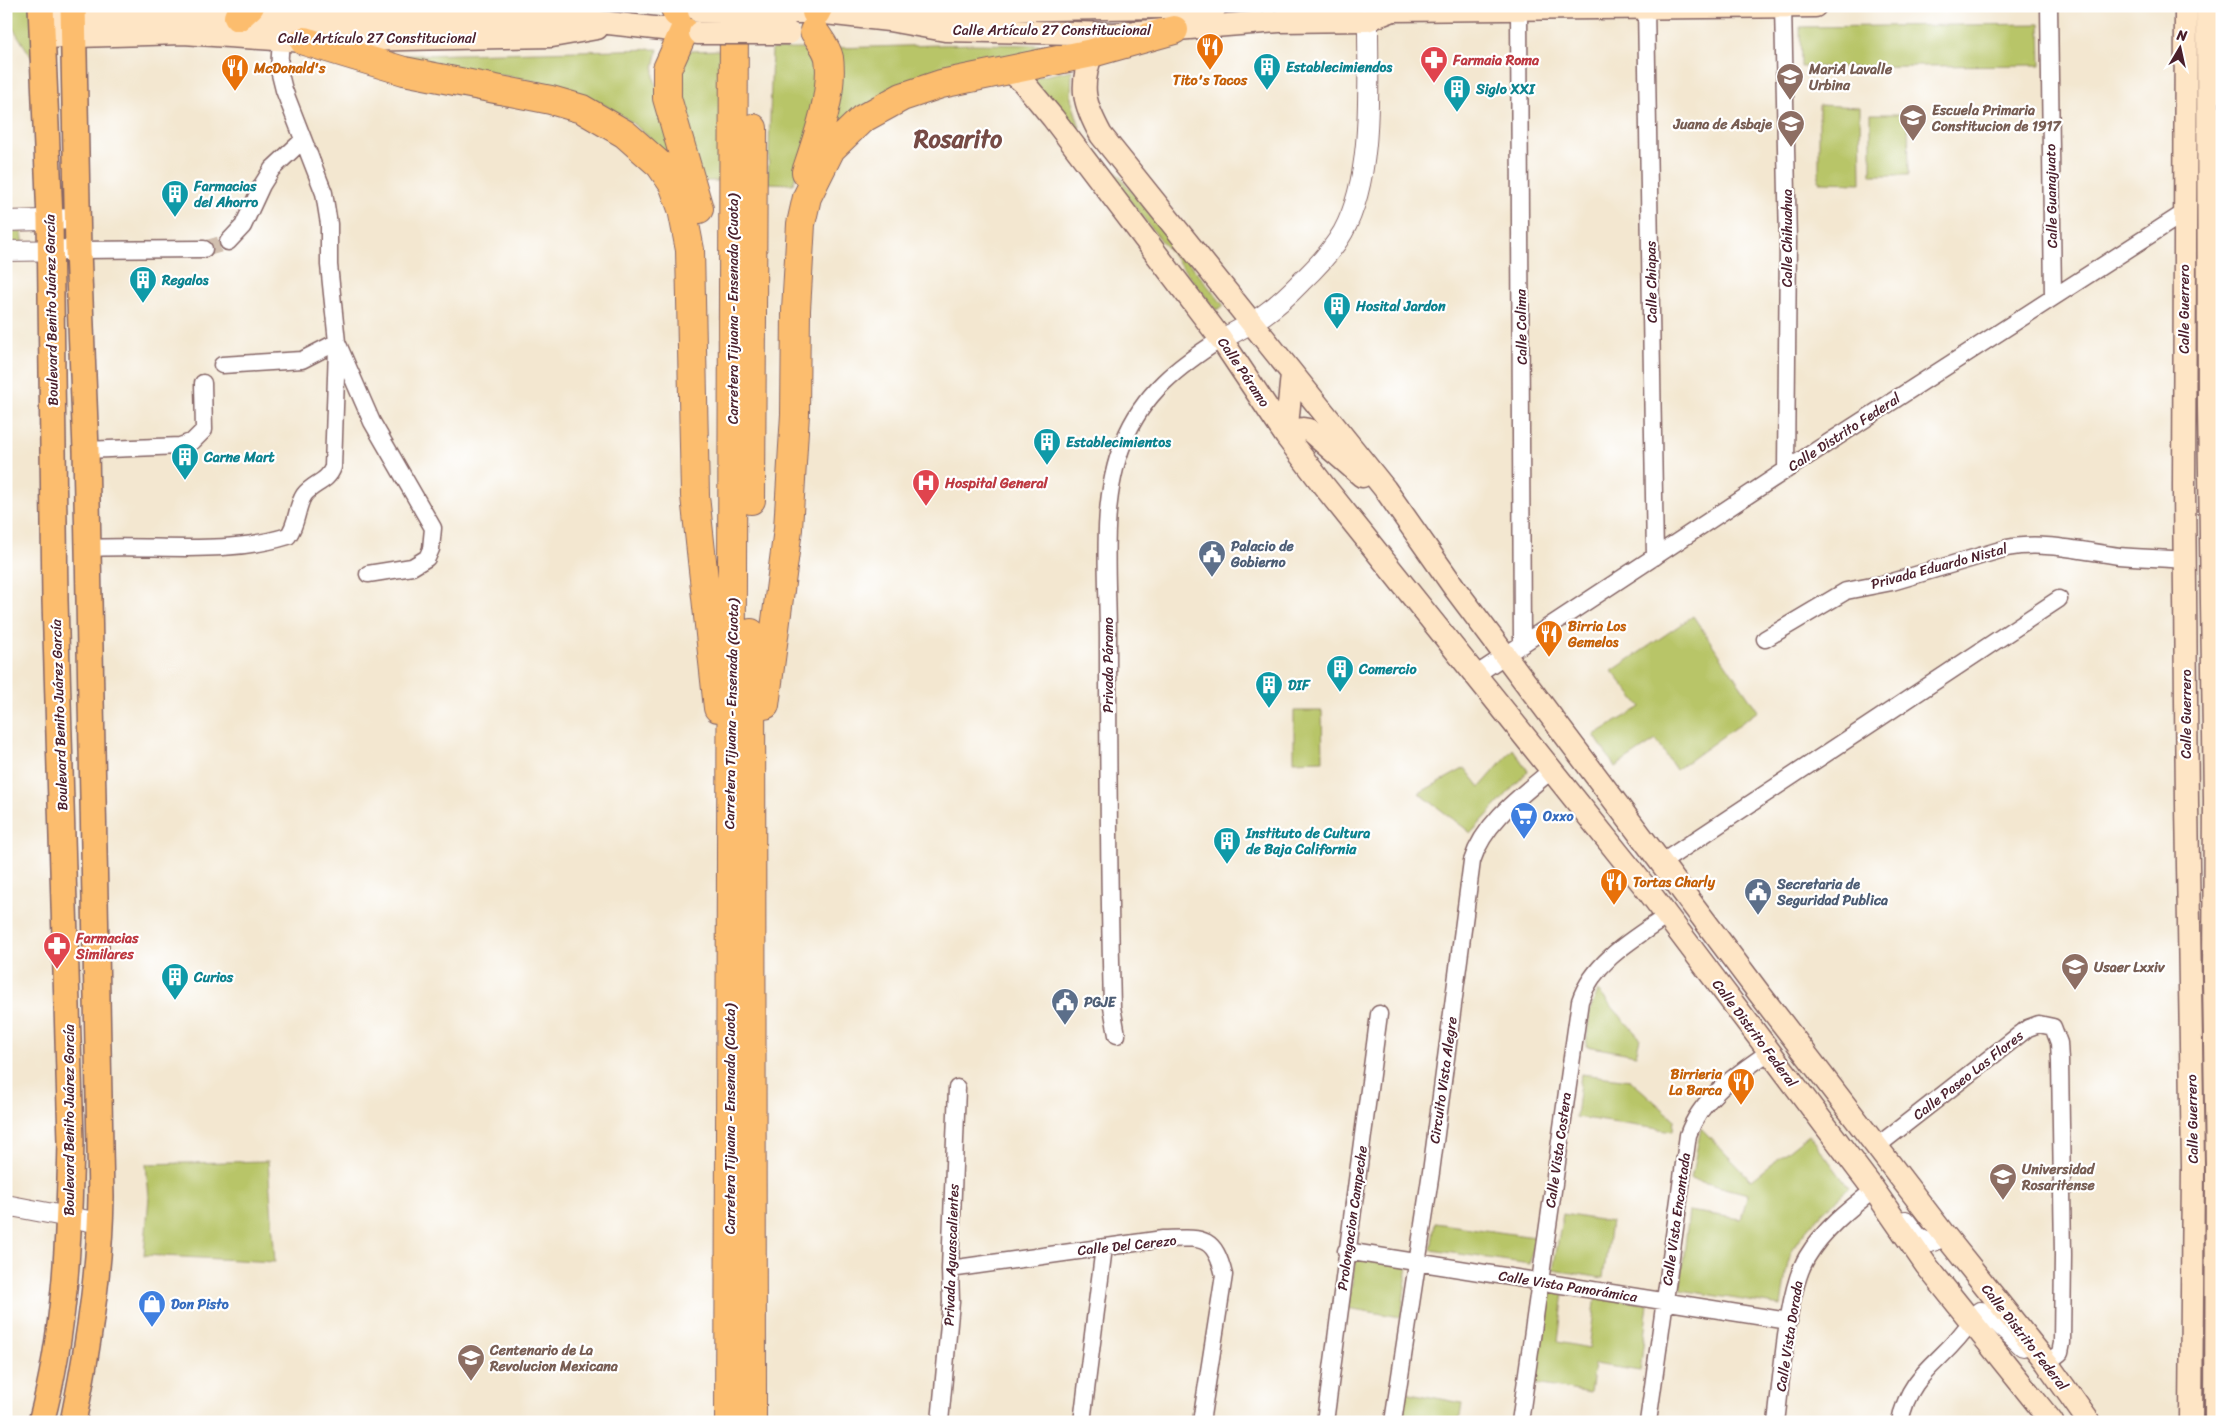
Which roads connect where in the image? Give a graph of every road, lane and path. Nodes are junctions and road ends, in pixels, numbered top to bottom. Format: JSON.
{"nodes":[{"id":1,"x":734,"y":6,"type":"edge"},
{"id":2,"x":753,"y":6,"type":"edge"},
{"id":3,"x":1216,"y":6,"type":"edge"},
{"id":4,"x":1784,"y":6,"type":"edge"},
{"id":5,"x":1815,"y":6,"type":"edge"},
{"id":6,"x":2048,"y":6,"type":"edge"},
{"id":7,"x":2186,"y":6,"type":"edge"},
{"id":8,"x":2208,"y":6,"type":"edge"},
{"id":9,"x":1646,"y":7,"type":"edge"},
{"id":10,"x":1519,"y":9,"type":"junction"},
{"id":11,"x":1378,"y":11,"type":"edge"},
{"id":12,"x":244,"y":12,"type":"edge"},
{"id":13,"x":687,"y":19,"type":"edge"},
{"id":14,"x":805,"y":19,"type":"edge"},
{"id":15,"x":74,"y":20,"type":"edge"},
{"id":16,"x":889,"y":20,"type":"junction"},
{"id":17,"x":42,"y":21,"type":"edge"},
{"id":18,"x":621,"y":24,"type":"junction"},
{"id":19,"x":1174,"y":30,"type":"junction"},
{"id":20,"x":292,"y":40,"type":"junction"},
{"id":21,"x":1092,"y":53,"type":"junction"},
{"id":22,"x":1010,"y":71,"type":"junction"},
{"id":23,"x":303,"y":140,"type":"junction"},
{"id":24,"x":2184,"y":213,"type":"junction"},
{"id":25,"x":78,"y":219,"type":"junction"},
{"id":26,"x":50,"y":220,"type":"junction"},
{"id":27,"x":6,"y":221,"type":"edge"},
{"id":28,"x":228,"y":242,"type":"tunnel mouth"},
{"id":29,"x":50,"y":249,"type":"junction"},
{"id":30,"x":204,"y":249,"type":"tunnel mouth"},
{"id":31,"x":78,"y":250,"type":"junction"},
{"id":32,"x":6,"y":251,"type":"edge"},
{"id":33,"x":2053,"y":296,"type":"junction"},
{"id":34,"x":1253,"y":324,"type":"junction"},
{"id":35,"x":1221,"y":339,"type":"junction"},
{"id":36,"x":337,"y":342,"type":"junction"},
{"id":37,"x":222,"y":365,"type":"dead end"},
{"id":38,"x":1292,"y":374,"type":"junction"},
{"id":39,"x":203,"y":383,"type":"dead end"},
{"id":40,"x":2185,"y":406,"type":"junction"},
{"id":41,"x":2215,"y":406,"type":"edge"},
{"id":42,"x":1286,"y":436,"type":"junction"},
{"id":43,"x":86,"y":450,"type":"junction"},
{"id":44,"x":1786,"y":470,"type":"junction"},
{"id":45,"x":1385,"y":489,"type":"junction"},
{"id":46,"x":788,"y":529,"type":"junction"},
{"id":47,"x":88,"y":548,"type":"junction"},
{"id":48,"x":1655,"y":557,"type":"junction"},
{"id":49,"x":2185,"y":560,"type":"junction"},
{"id":50,"x":703,"y":569,"type":"junction"},
{"id":51,"x":368,"y":574,"type":"dead end"},
{"id":52,"x":2059,"y":599,"type":"dead end"},
{"id":53,"x":1765,"y":639,"type":"dead end"},
{"id":54,"x":1514,"y":650,"type":"junction"},
{"id":55,"x":1477,"y":674,"type":"junction"},
{"id":56,"x":741,"y":755,"type":"junction"},
{"id":57,"x":1552,"y":770,"type":"junction"},
{"id":58,"x":2218,"y":800,"type":"edge"},
{"id":59,"x":1661,"y":863,"type":"junction"},
{"id":60,"x":1667,"y":916,"type":"junction"},
{"id":61,"x":1380,"y":1014,"type":"dead end"},
{"id":62,"x":1117,"y":1035,"type":"dead end"},
{"id":63,"x":1769,"y":1052,"type":"junction"},
{"id":64,"x":957,"y":1088,"type":"dead end"},
{"id":65,"x":1876,"y":1146,"type":"junction"},
{"id":66,"x":2193,"y":1165,"type":"junction"},
{"id":67,"x":2219,"y":1167,"type":"edge"},
{"id":68,"x":1874,"y":1190,"type":"junction"},
{"id":69,"x":6,"y":1205,"type":"edge"},
{"id":70,"x":69,"y":1219,"type":"junction"},
{"id":71,"x":100,"y":1223,"type":"junction"},
{"id":72,"x":1943,"y":1233,"type":"junction"},
{"id":73,"x":1104,"y":1247,"type":"junction"},
{"id":74,"x":1346,"y":1252,"type":"junction"},
{"id":75,"x":1417,"y":1262,"type":"junction"},
{"id":76,"x":950,"y":1269,"type":"junction"},
{"id":77,"x":1539,"y":1282,"type":"junction"},
{"id":78,"x":1664,"y":1300,"type":"junction"},
{"id":79,"x":1970,"y":1320,"type":"junction"},
{"id":80,"x":1789,"y":1321,"type":"junction"},
{"id":81,"x":2047,"y":1363,"type":"junction"},
{"id":82,"x":41,"y":1422,"type":"edge"},
{"id":83,"x":73,"y":1422,"type":"edge"},
{"id":84,"x":729,"y":1422,"type":"edge"},
{"id":85,"x":752,"y":1422,"type":"edge"},
{"id":86,"x":940,"y":1422,"type":"edge"},
{"id":87,"x":1082,"y":1422,"type":"edge"},
{"id":88,"x":1201,"y":1422,"type":"edge"},
{"id":89,"x":1324,"y":1422,"type":"edge"},
{"id":90,"x":1393,"y":1422,"type":"edge"},
{"id":91,"x":1520,"y":1422,"type":"edge"},
{"id":92,"x":1648,"y":1422,"type":"edge"},
{"id":93,"x":1776,"y":1422,"type":"edge"},
{"id":94,"x":1900,"y":1422,"type":"edge"},
{"id":95,"x":2052,"y":1422,"type":"edge"},
{"id":96,"x":2089,"y":1422,"type":"edge"},
{"id":97,"x":2191,"y":1422,"type":"edge"},
{"id":98,"x":2216,"y":1422,"type":"edge"}],
"edges":[{"from":1,"to":56,"type":"highway","name":"Carretera Tijuana - Ensenada (Cuota)"},
{"from":2,"to":56,"type":"highway","name":"Carretera Tijuana - Ensenada (Cuota)"},
{"from":3,"to":16,"type":"main road","name":"Calle Artículo 27 Constitucional"},
{"from":4,"to":5,"type":"main road","name":"Calle Artículo 27 Constitucional"},
{"from":4,"to":9,"type":"main road","name":"Calle Artículo 27 Constitucional"},
{"from":4,"to":44,"type":"street","name":"Calle Chihuahua"},
{"from":6,"to":33,"type":"street","name":"Calle Guanajuato"},
{"from":7,"to":24,"type":"main road","name":"Calle Guerrero"},
{"from":8,"to":41,"type":"main road","name":"Calle Guerrero"},
{"from":9,"to":10,"type":"main road","name":"Calle Artículo 27 Constitucional"},
{"from":9,"to":48,"type":"street","name":"Calle Chiapas"},
{"from":10,"to":11,"type":"main road","name":"Calle Artículo 27 Constitucional"},
{"from":10,"to":54,"type":"street","name":"Calle Colima"},
{"from":11,"to":19,"type":"main road","name":"Calle Artículo 27 Constitucional"},
{"from":11,"to":34,"type":"street"},
{"from":12,"to":15,"type":"main road","name":"Calle Artículo 27 Constitucional"},
{"from":12,"to":18,"type":"main road","name":"Calle Artículo 27 Constitucional"},
{"from":13,"to":14,"type":"main road","name":"Calle Artículo 27 Constitucional","bridge":true},
{"from":13,"to":18,"type":"main road","name":"Calle Artículo 27 Constitucional"},
{"from":13,"to":50,"type":"highway"},
{"from":14,"to":16,"type":"main road","name":"Calle Artículo 27 Constitucional"},
{"from":14,"to":46,"type":"highway"},
{"from":15,"to":17,"type":"main road","name":"Calle Artículo 27 Constitucional"},
{"from":15,"to":20,"type":"main road","name":"Calle Artículo 27 Constitucional"},
{"from":15,"to":25,"type":"main road","name":"Boulevard Benito Juárez García"},
{"from":16,"to":19,"type":"main road","name":"Calle Artículo 27 Constitucional"},
{"from":17,"to":26,"type":"main road","name":"Boulevard Benito Juárez García"},
{"from":18,"to":20,"type":"main road","name":"Calle Artículo 27 Constitucional"},
{"from":19,"to":21,"type":"highway"},
{"from":20,"to":23,"type":"street"},
{"from":20,"to":50,"type":"highway"},
{"from":21,"to":22,"type":"highway"},
{"from":21,"to":34,"type":"main road"},
{"from":22,"to":35,"type":"main road","name":"Calle Páramo"},
{"from":22,"to":46,"type":"highway"},
{"from":23,"to":28,"type":"street"},
{"from":23,"to":36,"type":"street"},
{"from":24,"to":33,"type":"street","name":"Calle Distrito Federal"},
{"from":24,"to":40,"type":"main road","name":"Calle Guerrero"},
{"from":25,"to":26,"type":"street"},
{"from":25,"to":31,"type":"main road","name":"Boulevard Benito Juárez García"},
{"from":26,"to":27,"type":"street"},
{"from":26,"to":29,"type":"main road","name":"Boulevard Benito Juárez García"},
{"from":29,"to":31,"type":"street"},
{"from":29,"to":32,"type":"street"},
{"from":29,"to":70,"type":"main road","name":"Boulevard Benito Juárez García"},
{"from":30,"to":31,"type":"street"},
{"from":31,"to":43,"type":"main road","name":"Boulevard Benito Juárez García"},
{"from":33,"to":44,"type":"street","name":"Calle Distrito Federal"},
{"from":34,"to":35,"type":"street"},
{"from":34,"to":38,"type":"main road"},
{"from":35,"to":42,"type":"main road","name":"Calle Páramo"},
{"from":35,"to":62,"type":"street","name":"Privada Páramo"},
{"from":36,"to":37,"type":"street"},
{"from":36,"to":47,"type":"street"},
{"from":36,"to":51,"type":"street"},
{"from":38,"to":42,"type":"main road"},
{"from":38,"to":45,"type":"main road"},
{"from":39,"to":43,"type":"street"},
{"from":40,"to":41,"type":"street"},
{"from":40,"to":49,"type":"main road","name":"Calle Guerrero"},
{"from":41,"to":58,"type":"main road","name":"Calle Guerrero"},
{"from":42,"to":45,"type":"main road"},
{"from":42,"to":55,"type":"main road","name":"Calle Páramo"},
{"from":43,"to":47,"type":"main road","name":"Boulevard Benito Juárez García"},
{"from":44,"to":48,"type":"street","name":"Calle Distrito Federal"},
{"from":45,"to":54,"type":"main road"},
{"from":46,"to":56,"type":"highway"},
{"from":47,"to":71,"type":"main road","name":"Boulevard Benito Juárez García"},
{"from":48,"to":54,"type":"street","name":"Calle Distrito Federal"},
{"from":49,"to":53,"type":"street","name":"Privada Eduardo Nistal"},
{"from":49,"to":66,"type":"main road","name":"Calle Guerrero"},
{"from":50,"to":56,"type":"highway"},
{"from":52,"to":59,"type":"street"},
{"from":54,"to":55,"type":"street","name":"Calle Distrito Federal"},
{"from":54,"to":59,"type":"main road","name":"Calle Distrito Federal"},
{"from":55,"to":57,"type":"main road","name":"Calle Distrito Federal"},
{"from":56,"to":84,"type":"highway","name":"Carretera Tijuana - Ensenada (Cuota)"},
{"from":56,"to":85,"type":"highway","name":"Carretera Tijuana - Ensenada (Cuota)"},
{"from":57,"to":60,"type":"main road","name":"Calle Distrito Federal"},
{"from":57,"to":75,"type":"street","name":"Circuito Vista Alegre"},
{"from":58,"to":67,"type":"main road","name":"Calle Guerrero"},
{"from":59,"to":65,"type":"main road","name":"Calle Distrito Federal"},
{"from":60,"to":63,"type":"main road","name":"Calle Distrito Federal"},
{"from":60,"to":77,"type":"street","name":"Calle Vista Costera"},
{"from":61,"to":74,"type":"street","name":"Prolongacion Campeche"},
{"from":63,"to":68,"type":"main road","name":"Calle Distrito Federal"},
{"from":63,"to":78,"type":"street","name":"Calle Vista Encantada"},
{"from":64,"to":76,"type":"street","name":"Privada Aguascalientes"},
{"from":65,"to":72,"type":"main road","name":"Calle Distrito Federal"},
{"from":65,"to":81,"type":"street","name":"Calle Paseo Las Flores"},
{"from":66,"to":67,"type":"street"},
{"from":66,"to":97,"type":"main road","name":"Calle Guerrero"},
{"from":67,"to":98,"type":"main road","name":"Calle Guerrero"},
{"from":68,"to":72,"type":"street"},
{"from":68,"to":79,"type":"main road","name":"Calle Distrito Federal"},
{"from":68,"to":80,"type":"street","name":"Calle Vista Dorada"},
{"from":69,"to":70,"type":"street"},
{"from":70,"to":71,"type":"street"},
{"from":70,"to":82,"type":"main road","name":"Boulevard Benito Juárez García"},
{"from":71,"to":83,"type":"main road","name":"Boulevard Benito Juárez García"},
{"from":72,"to":81,"type":"main road","name":"Calle Distrito Federal"},
{"from":73,"to":76,"type":"street","name":"Calle Del Cerezo"},
{"from":73,"to":87,"type":"street"},
{"from":73,"to":88,"type":"street","name":"Calle Del Cerezo"},
{"from":74,"to":75,"type":"street","name":"Calle Vista Panorámica"},
{"from":74,"to":89,"type":"street","name":"Prolongacion Campeche"},
{"from":75,"to":77,"type":"street","name":"Calle Vista Panorámica"},
{"from":75,"to":90,"type":"street","name":"Circuito Vista Alegre"},
{"from":76,"to":86,"type":"street","name":"Privada Aguascalientes"},
{"from":77,"to":78,"type":"street","name":"Calle Vista Panorámica"},
{"from":77,"to":91,"type":"street","name":"Calle Vista Costera"},
{"from":78,"to":80,"type":"street","name":"Calle Vista Panorámica"},
{"from":78,"to":92,"type":"street","name":"Calle Vista Encantada"},
{"from":79,"to":81,"type":"street"},
{"from":79,"to":94,"type":"street"},
{"from":79,"to":95,"type":"main road","name":"Calle Distrito Federal"},
{"from":80,"to":93,"type":"street","name":"Calle Vista Dorada"},
{"from":81,"to":96,"type":"main road","name":"Calle Distrito Federal"}]}
